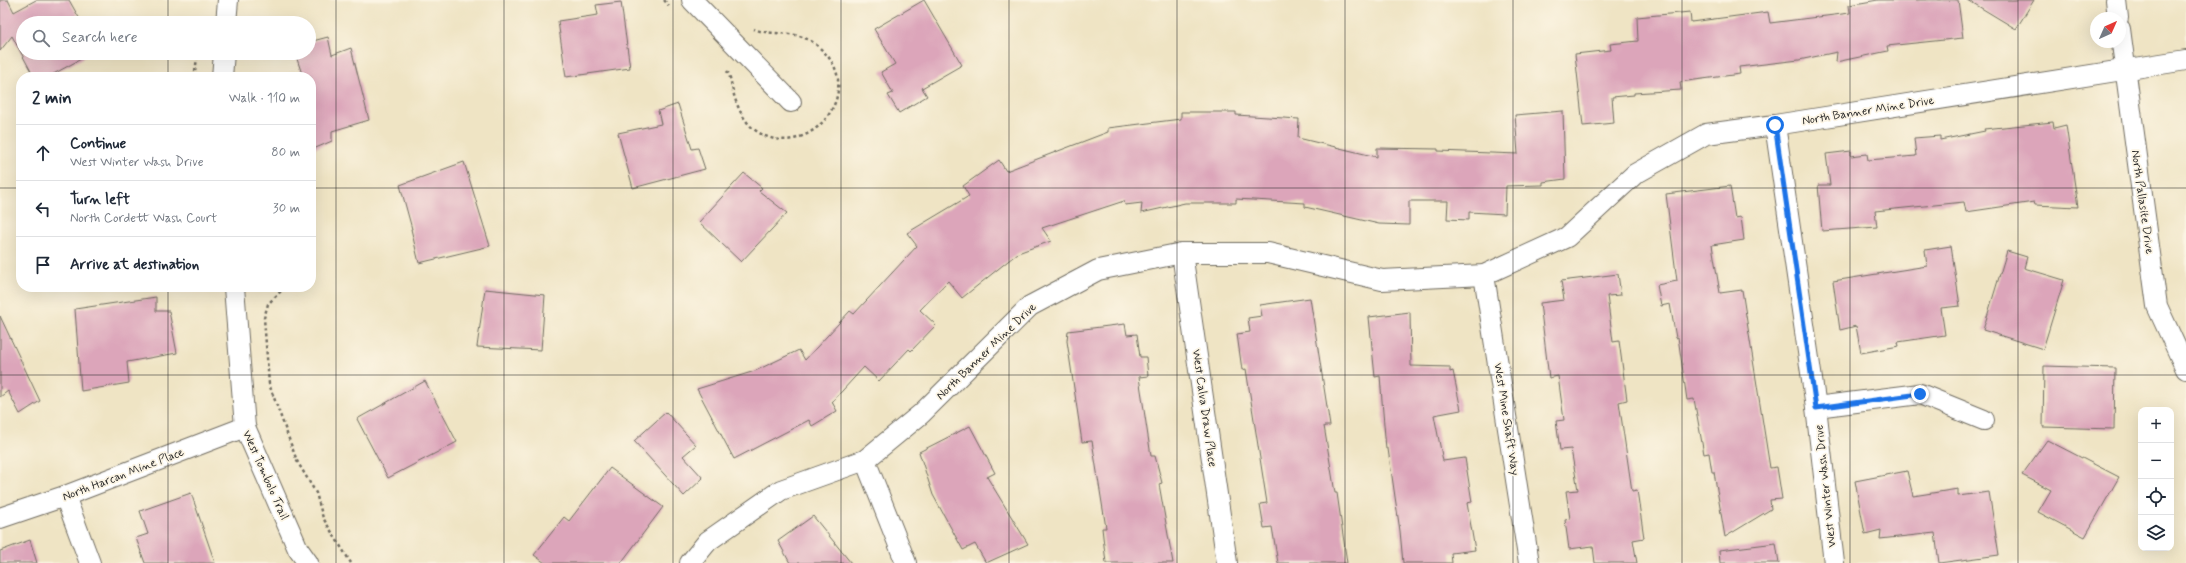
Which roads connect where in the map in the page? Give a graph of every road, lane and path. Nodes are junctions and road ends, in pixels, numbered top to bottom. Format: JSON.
{"nodes":[{"id":1,"x":228,"y":0,"type":"edge"},
{"id":2,"x":692,"y":0,"type":"edge"},
{"id":3,"x":2116,"y":0,"type":"edge"},
{"id":4,"x":2117,"y":12,"type":"edge"},
{"id":5,"x":227,"y":16,"type":"edge"},
{"id":6,"x":2123,"y":48,"type":"edge"},
{"id":7,"x":197,"y":60,"type":"edge"},
{"id":8,"x":223,"y":60,"type":"edge"},
{"id":9,"x":2186,"y":60,"type":"edge"},
{"id":10,"x":2126,"y":68,"type":"junction"},
{"id":11,"x":195,"y":72,"type":"edge"},
{"id":12,"x":222,"y":72,"type":"edge"},
{"id":13,"x":791,"y":102,"type":"dead end"},
{"id":14,"x":1775,"y":125,"type":"junction"},
{"id":15,"x":1182,"y":253,"type":"junction"},
{"id":16,"x":1484,"y":275,"type":"junction"},
{"id":17,"x":234,"y":292,"type":"edge"},
{"id":18,"x":280,"y":292,"type":"edge"},
{"id":19,"x":2186,"y":369,"type":"edge"},
{"id":20,"x":1816,"y":408,"type":"junction"},
{"id":21,"x":1984,"y":420,"type":"dead end"},
{"id":22,"x":245,"y":426,"type":"junction"},
{"id":23,"x":865,"y":460,"type":"junction"},
{"id":24,"x":65,"y":496,"type":"junction"},
{"id":25,"x":0,"y":518,"type":"edge"},
{"id":26,"x":90,"y":563,"type":"edge"},
{"id":27,"x":308,"y":563,"type":"edge"},
{"id":28,"x":351,"y":563,"type":"edge"},
{"id":29,"x":690,"y":563,"type":"edge"},
{"id":30,"x":906,"y":563,"type":"edge"},
{"id":31,"x":1227,"y":563,"type":"edge"},
{"id":32,"x":1529,"y":563,"type":"edge"},
{"id":33,"x":1834,"y":563,"type":"edge"}],
"edges":[{"from":1,"to":5,"type":"street"},
{"from":2,"to":13,"type":"street"},
{"from":3,"to":4,"type":"street"},
{"from":6,"to":10,"type":"street","name":"North Pallasite Drive"},
{"from":7,"to":11,"type":"path"},
{"from":8,"to":12,"type":"street"},
{"from":9,"to":10,"type":"street","name":"North Banner Mine Drive"},
{"from":10,"to":14,"type":"street","name":"North Banner Mine Drive"},
{"from":10,"to":19,"type":"street","name":"North Pallasite Drive"},
{"from":14,"to":16,"type":"street","name":"North Banner Mine Drive"},
{"from":14,"to":20,"type":"street","name":"West Winter Wash Drive"},
{"from":15,"to":16,"type":"street","name":"North Banner Mine Drive"},
{"from":15,"to":23,"type":"street","name":"North Banner Mine Drive"},
{"from":15,"to":31,"type":"street","name":"West Calva Draw Place"},
{"from":16,"to":32,"type":"street","name":"West Mine Shaft Way"},
{"from":17,"to":22,"type":"street","name":"West Tombolo Trail"},
{"from":18,"to":28,"type":"path"},
{"from":20,"to":21,"type":"street"},
{"from":20,"to":33,"type":"street","name":"West Winter Wash Drive"},
{"from":22,"to":24,"type":"street","name":"North Harcan Mine Place"},
{"from":22,"to":27,"type":"street","name":"West Tombolo Trail"},
{"from":23,"to":29,"type":"street","name":"North Banner Mine Drive"},
{"from":23,"to":30,"type":"street"},
{"from":24,"to":25,"type":"street","name":"North Harcan Mine Place"},
{"from":24,"to":26,"type":"street"}]}
